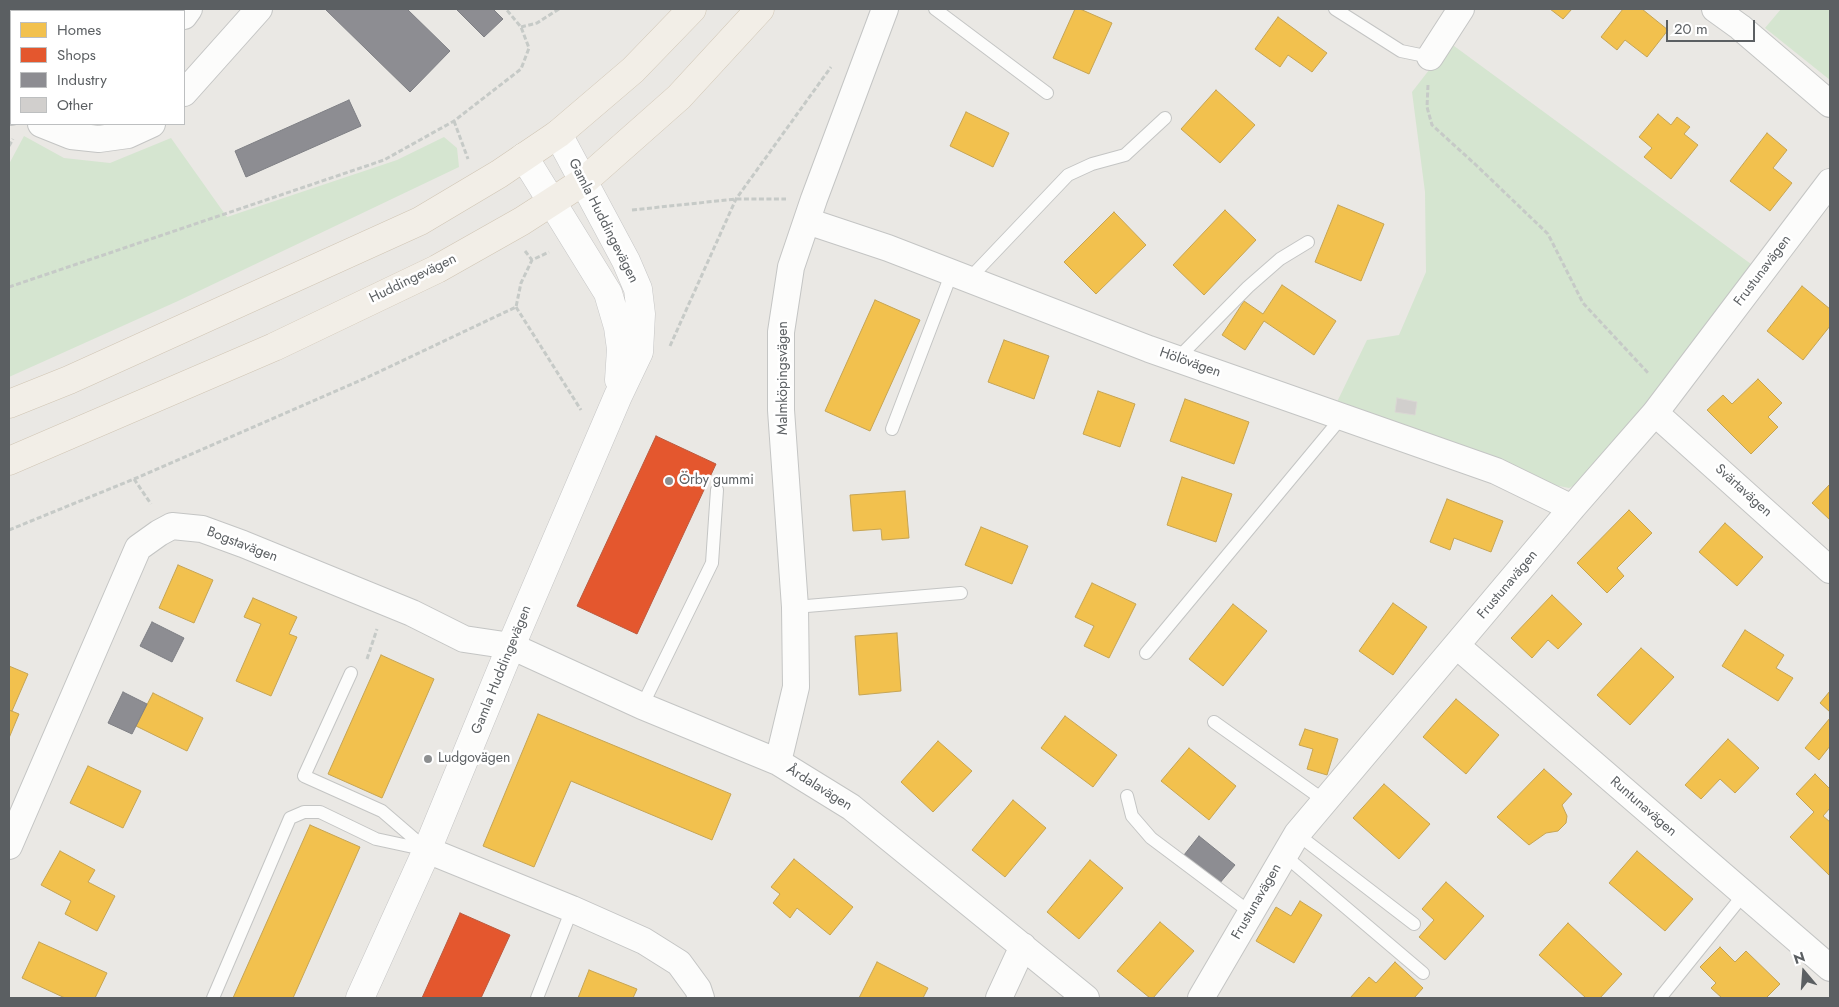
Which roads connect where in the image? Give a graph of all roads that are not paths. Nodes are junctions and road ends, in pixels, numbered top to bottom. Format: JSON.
{"nodes":[{"id":1,"x":259,"y":9,"type":"edge"},
{"id":2,"x":692,"y":9,"type":"edge"},
{"id":3,"x":760,"y":9,"type":"edge"},
{"id":4,"x":886,"y":9,"type":"edge"},
{"id":5,"x":935,"y":9,"type":"edge"},
{"id":6,"x":1335,"y":9,"type":"edge"},
{"id":7,"x":1460,"y":9,"type":"edge"},
{"id":8,"x":1715,"y":9,"type":"edge"},
{"id":9,"x":1430,"y":56,"type":"joint"},
{"id":10,"x":185,"y":91,"type":"edge"},
{"id":11,"x":1047,"y":93,"type":"dead end"},
{"id":12,"x":1830,"y":104,"type":"edge"},
{"id":13,"x":1165,"y":118,"type":"dead end"},
{"id":14,"x":43,"y":125,"type":"edge"},
{"id":15,"x":150,"y":125,"type":"edge"},
{"id":16,"x":558,"y":134,"type":"junction"},
{"id":17,"x":524,"y":156,"type":"junction"},
{"id":18,"x":584,"y":181,"type":"junction"},
{"id":19,"x":1830,"y":182,"type":"edge"},
{"id":20,"x":552,"y":204,"type":"junction"},
{"id":21,"x":810,"y":210,"type":"junction"},
{"id":22,"x":1308,"y":242,"type":"dead end"},
{"id":23,"x":961,"y":276,"type":"junction"},
{"id":24,"x":1177,"y":359,"type":"junction"},
{"id":25,"x":618,"y":396,"type":"junction"},
{"id":26,"x":9,"y":404,"type":"edge"},
{"id":27,"x":1656,"y":413,"type":"junction"},
{"id":28,"x":1342,"y":417,"type":"junction"},
{"id":29,"x":892,"y":429,"type":"dead end"},
{"id":30,"x":9,"y":461,"type":"edge"},
{"id":31,"x":716,"y":490,"type":"dead end"},
{"id":32,"x":1572,"y":508,"type":"junction"},
{"id":33,"x":1830,"y":570,"type":"edge"},
{"id":34,"x":960,"y":593,"type":"dead end"},
{"id":35,"x":795,"y":607,"type":"junction"},
{"id":36,"x":511,"y":646,"type":"junction"},
{"id":37,"x":1457,"y":646,"type":"junction"},
{"id":38,"x":1146,"y":653,"type":"dead end"},
{"id":39,"x":351,"y":673,"type":"road end"},
{"id":40,"x":642,"y":706,"type":"junction"},
{"id":41,"x":1214,"y":722,"type":"dead end"},
{"id":42,"x":778,"y":762,"type":"junction"},
{"id":43,"x":1127,"y":796,"type":"dead end"},
{"id":44,"x":1325,"y":801,"type":"junction"},
{"id":45,"x":1290,"y":845,"type":"junction"},
{"id":46,"x":9,"y":846,"type":"edge"},
{"id":47,"x":427,"y":850,"type":"junction"},
{"id":48,"x":1744,"y":894,"type":"junction"},
{"id":49,"x":572,"y":909,"type":"junction"},
{"id":50,"x":1251,"y":913,"type":"junction"},
{"id":51,"x":1414,"y":924,"type":"dead end"},
{"id":52,"x":1023,"y":946,"type":"junction"},
{"id":53,"x":1830,"y":968,"type":"edge"},
{"id":54,"x":1423,"y":973,"type":"dead end"},
{"id":55,"x":213,"y":998,"type":"edge"},
{"id":56,"x":360,"y":998,"type":"edge"},
{"id":57,"x":537,"y":998,"type":"edge"},
{"id":58,"x":701,"y":998,"type":"edge"},
{"id":59,"x":999,"y":998,"type":"edge"},
{"id":60,"x":1086,"y":998,"type":"edge"},
{"id":61,"x":1201,"y":998,"type":"edge"},
{"id":62,"x":1660,"y":998,"type":"edge"}],
"edges":[{"from":1,"to":10,"type":"street"},
{"from":2,"to":16,"type":"main road"},
{"from":3,"to":18,"type":"main road","name":"Huddingevägen"},
{"from":4,"to":21,"type":"street","name":"Malmköpingsvägen"},
{"from":5,"to":11,"type":"lane"},
{"from":6,"to":9,"type":"lane"},
{"from":7,"to":9,"type":"street"},
{"from":8,"to":12,"type":"street"},
{"from":13,"to":23,"type":"lane"},
{"from":14,"to":15,"type":"street"},
{"from":16,"to":17,"type":"main road"},
{"from":16,"to":18,"type":"street","name":"Gamla Huddingevägen"},
{"from":17,"to":20,"type":"street","name":"Gamla Huddingevägen"},
{"from":17,"to":26,"type":"main road"},
{"from":18,"to":20,"type":"main road","name":"Huddingevägen"},
{"from":18,"to":25,"type":"street","name":"Gamla Huddingevägen"},
{"from":19,"to":27,"type":"street","name":"Frustunavägen"},
{"from":20,"to":25,"type":"street","name":"Gamla Huddingevägen"},
{"from":20,"to":30,"type":"main road","name":"Huddingevägen"},
{"from":21,"to":23,"type":"street","name":"Hölövägen"},
{"from":21,"to":35,"type":"street","name":"Malmköpingsvägen"},
{"from":22,"to":24,"type":"lane"},
{"from":23,"to":24,"type":"street","name":"Hölövägen"},
{"from":23,"to":29,"type":"lane"},
{"from":24,"to":28,"type":"street","name":"Hölövägen"},
{"from":25,"to":36,"type":"street","name":"Gamla Huddingevägen"},
{"from":27,"to":32,"type":"street","name":"Frustunavägen"},
{"from":27,"to":33,"type":"street","name":"Svärtavägen"},
{"from":28,"to":32,"type":"street","name":"Hölövägen"},
{"from":28,"to":38,"type":"lane"},
{"from":31,"to":40,"type":"lane"},
{"from":32,"to":37,"type":"street","name":"Frustunavägen"},
{"from":34,"to":35,"type":"lane"},
{"from":35,"to":42,"type":"street","name":"Malmköpingsvägen"},
{"from":36,"to":40,"type":"street","name":"Årdalavägen"},
{"from":36,"to":46,"type":"street","name":"Bogstavägen"},
{"from":36,"to":47,"type":"street","name":"Gamla Huddingevägen"},
{"from":37,"to":44,"type":"street","name":"Frustunavägen"},
{"from":37,"to":48,"type":"street","name":"Runtunavägen"},
{"from":39,"to":47,"type":"lane"},
{"from":40,"to":42,"type":"street","name":"Årdalavägen"},
{"from":41,"to":44,"type":"lane"},
{"from":42,"to":52,"type":"street","name":"Årdalavägen"},
{"from":43,"to":50,"type":"lane"},
{"from":44,"to":45,"type":"street","name":"Frustunavägen"},
{"from":45,"to":50,"type":"street","name":"Frustunavägen"},
{"from":45,"to":51,"type":"lane"},
{"from":45,"to":54,"type":"lane"},
{"from":47,"to":49,"type":"street"},
{"from":47,"to":55,"type":"lane"},
{"from":47,"to":56,"type":"street","name":"Gamla Huddingevägen"},
{"from":48,"to":53,"type":"street","name":"Runtunavägen"},
{"from":48,"to":62,"type":"lane"},
{"from":49,"to":57,"type":"lane"},
{"from":49,"to":58,"type":"street"},
{"from":50,"to":61,"type":"street","name":"Frustunavägen"},
{"from":52,"to":59,"type":"street"},
{"from":52,"to":60,"type":"street","name":"Årdalavägen"}]}
